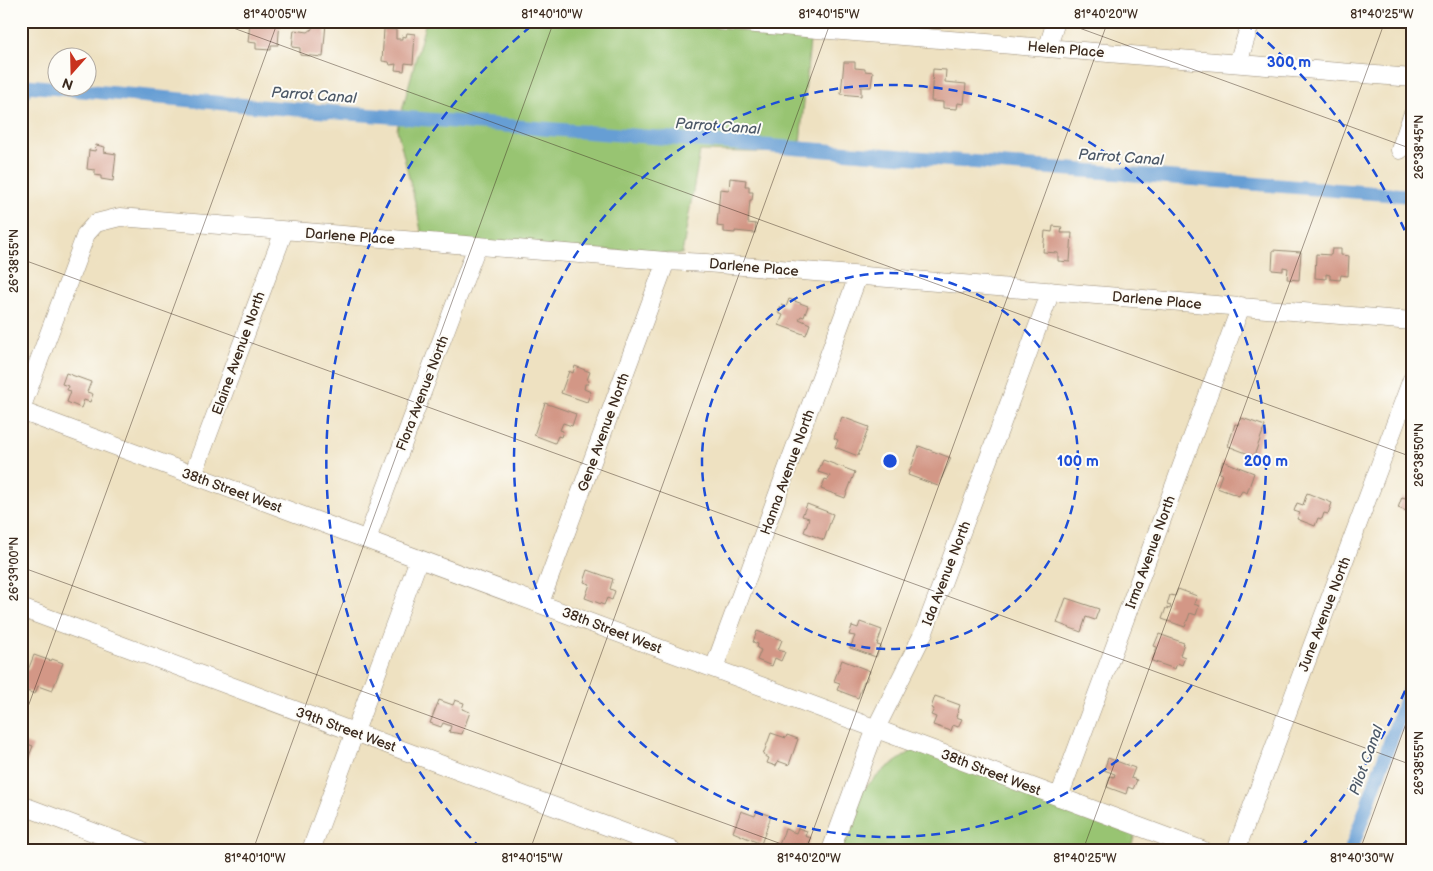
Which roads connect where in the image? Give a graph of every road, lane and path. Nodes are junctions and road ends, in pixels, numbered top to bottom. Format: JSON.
{"nodes":[{"id":1,"x":720,"y":21,"type":"edge"},
{"id":2,"x":1056,"y":21,"type":"edge"},
{"id":3,"x":1251,"y":21,"type":"edge"},
{"id":4,"x":858,"y":27,"type":"edge"},
{"id":5,"x":1048,"y":47,"type":"junction"},
{"id":6,"x":1238,"y":63,"type":"junction"},
{"id":7,"x":1412,"y":78,"type":"edge"},
{"id":8,"x":1412,"y":116,"type":"edge"},
{"id":9,"x":1400,"y":150,"type":"dead end"},
{"id":10,"x":284,"y":231,"type":"junction"},
{"id":11,"x":477,"y":246,"type":"junction"},
{"id":12,"x":666,"y":261,"type":"junction"},
{"id":13,"x":858,"y":276,"type":"junction"},
{"id":14,"x":1051,"y":291,"type":"junction"},
{"id":15,"x":1241,"y":306,"type":"junction"},
{"id":16,"x":1412,"y":321,"type":"edge"},
{"id":17,"x":1412,"y":379,"type":"edge"},
{"id":18,"x":21,"y":410,"type":"edge"},
{"id":19,"x":193,"y":475,"type":"junction"},
{"id":20,"x":367,"y":539,"type":"junction"},
{"id":21,"x":419,"y":559,"type":"junction"},
{"id":22,"x":540,"y":603,"type":"junction"},
{"id":23,"x":21,"y":608,"type":"edge"},
{"id":24,"x":714,"y":668,"type":"junction"},
{"id":25,"x":876,"y":728,"type":"junction"},
{"id":26,"x":354,"y":733,"type":"junction"},
{"id":27,"x":1060,"y":797,"type":"junction"},
{"id":28,"x":21,"y":805,"type":"edge"},
{"id":29,"x":141,"y":850,"type":"edge"},
{"id":30,"x":311,"y":850,"type":"edge"},
{"id":31,"x":671,"y":850,"type":"edge"},
{"id":32,"x":831,"y":850,"type":"edge"},
{"id":33,"x":1202,"y":850,"type":"edge"},
{"id":34,"x":1236,"y":850,"type":"edge"}],
"edges":[{"from":1,"to":4,"type":"street","name":"Helen Place"},
{"from":2,"to":5,"type":"street"},
{"from":3,"to":6,"type":"street"},
{"from":4,"to":5,"type":"street","name":"Helen Place"},
{"from":5,"to":6,"type":"street","name":"Helen Place"},
{"from":6,"to":7,"type":"street","name":"Helen Place"},
{"from":8,"to":9,"type":"street"},
{"from":10,"to":11,"type":"street","name":"Darlene Place"},
{"from":10,"to":18,"type":"street","name":"Darlene Place"},
{"from":10,"to":19,"type":"street","name":"Elaine Avenue North"},
{"from":11,"to":12,"type":"street","name":"Darlene Place"},
{"from":11,"to":20,"type":"street","name":"Flora Avenue North"},
{"from":12,"to":13,"type":"street","name":"Darlene Place"},
{"from":12,"to":22,"type":"street","name":"Gene Avenue North"},
{"from":13,"to":14,"type":"street","name":"Darlene Place"},
{"from":13,"to":24,"type":"street","name":"Hanna Avenue North"},
{"from":14,"to":15,"type":"street","name":"Darlene Place"},
{"from":14,"to":25,"type":"street","name":"Ida Avenue North"},
{"from":15,"to":16,"type":"street","name":"Darlene Place"},
{"from":15,"to":27,"type":"street","name":"Irma Avenue North"},
{"from":17,"to":34,"type":"street","name":"June Avenue North"},
{"from":18,"to":19,"type":"street","name":"38th Street West"},
{"from":19,"to":20,"type":"street","name":"38th Street West"},
{"from":20,"to":21,"type":"street","name":"38th Street West"},
{"from":21,"to":22,"type":"street","name":"38th Street West"},
{"from":21,"to":26,"type":"street"},
{"from":22,"to":24,"type":"street","name":"38th Street West"},
{"from":23,"to":26,"type":"street","name":"39th Street West"},
{"from":24,"to":25,"type":"street","name":"38th Street West"},
{"from":25,"to":27,"type":"street","name":"38th Street West"},
{"from":25,"to":32,"type":"street","name":"Ida Avenue North"},
{"from":26,"to":30,"type":"street"},
{"from":26,"to":31,"type":"street","name":"39th Street West"},
{"from":27,"to":33,"type":"street","name":"38th Street West"},
{"from":28,"to":29,"type":"street"}]}
